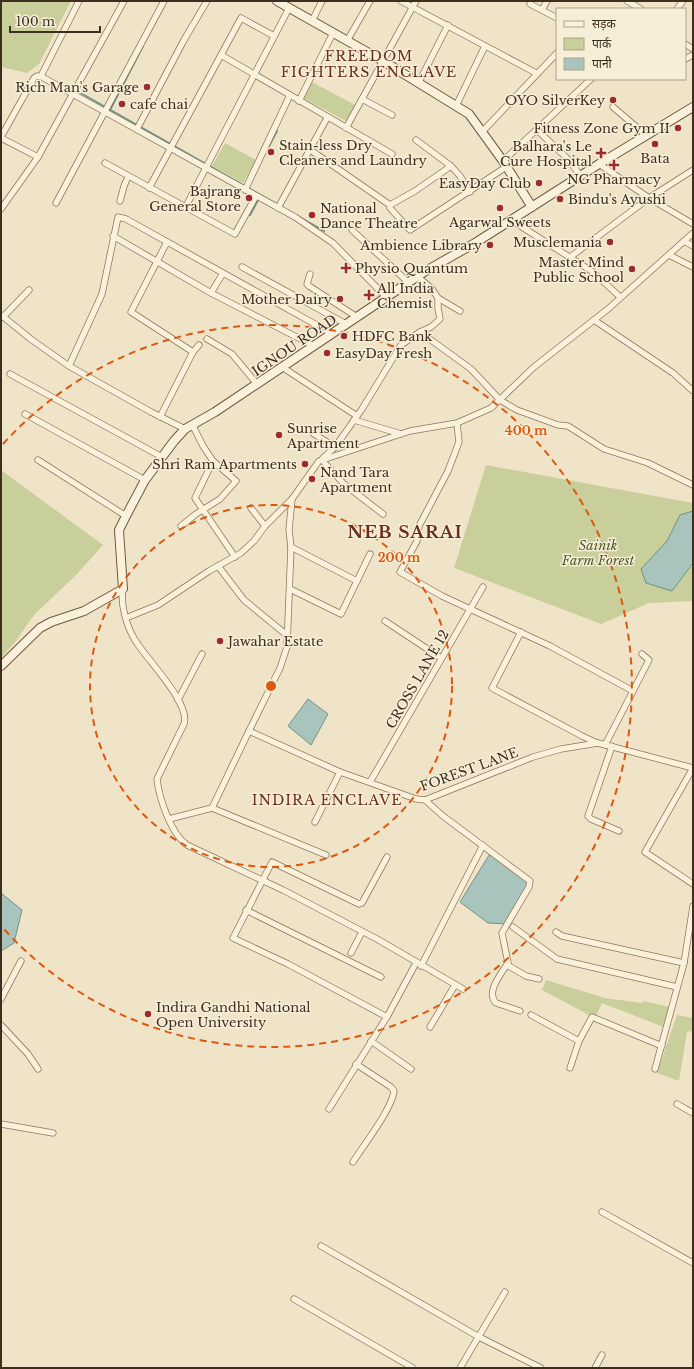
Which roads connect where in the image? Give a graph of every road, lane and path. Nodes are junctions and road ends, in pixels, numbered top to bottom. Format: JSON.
{"nodes":[{"id":1,"x":79,"y":1,"type":"edge"},
{"id":2,"x":124,"y":1,"type":"edge"},
{"id":3,"x":164,"y":1,"type":"edge"},
{"id":4,"x":207,"y":1,"type":"edge"},
{"id":5,"x":277,"y":1,"type":"edge"},
{"id":6,"x":322,"y":1,"type":"edge"},
{"id":7,"x":370,"y":1,"type":"edge"},
{"id":8,"x":401,"y":1,"type":"edge"},
{"id":9,"x":416,"y":1,"type":"edge"},
{"id":10,"x":547,"y":1,"type":"edge"},
{"id":11,"x":627,"y":1,"type":"edge"},
{"id":12,"x":530,"y":4,"type":"dead end"},
{"id":13,"x":412,"y":7,"type":"junction"},
{"id":14,"x":289,"y":8,"type":"junction"},
{"id":15,"x":639,"y":8,"type":"edge"},
{"id":16,"x":542,"y":10,"type":"junction"},
{"id":17,"x":556,"y":17,"type":"edge"},
{"id":18,"x":312,"y":21,"type":"junction"},
{"id":19,"x":448,"y":25,"type":"junction"},
{"id":20,"x":333,"y":33,"type":"junction"},
{"id":21,"x":274,"y":36,"type":"junction"},
{"id":22,"x":347,"y":41,"type":"junction"},
{"id":23,"x":485,"y":46,"type":"junction"},
{"id":24,"x":556,"y":54,"type":"edge"},
{"id":25,"x":221,"y":55,"type":"junction"},
{"id":26,"x":383,"y":61,"type":"junction"},
{"id":27,"x":536,"y":73,"type":"junction"},
{"id":28,"x":255,"y":75,"type":"junction"},
{"id":29,"x":41,"y":76,"type":"junction"},
{"id":30,"x":590,"y":80,"type":"edge"},
{"id":31,"x":419,"y":82,"type":"junction"},
{"id":32,"x":72,"y":93,"type":"junction"},
{"id":33,"x":290,"y":96,"type":"junction"},
{"id":34,"x":362,"y":99,"type":"junction"},
{"id":35,"x":299,"y":101,"type":"junction"},
{"id":36,"x":456,"y":106,"type":"junction"},
{"id":37,"x":613,"y":107,"type":"dead end"},
{"id":38,"x":693,"y":107,"type":"edge"},
{"id":39,"x":106,"y":109,"type":"junction"},
{"id":40,"x":392,"y":115,"type":"dead end"},
{"id":41,"x":327,"y":118,"type":"junction"},
{"id":42,"x":346,"y":128,"type":"junction"},
{"id":43,"x":137,"y":129,"type":"junction"},
{"id":44,"x":536,"y":130,"type":"junction"},
{"id":45,"x":482,"y":132,"type":"junction"},
{"id":46,"x":647,"y":136,"type":"junction"},
{"id":47,"x":1,"y":138,"type":"edge"},
{"id":48,"x":416,"y":140,"type":"dead end"},
{"id":49,"x":171,"y":149,"type":"junction"},
{"id":50,"x":309,"y":149,"type":"junction"},
{"id":51,"x":392,"y":154,"type":"dead end"},
{"id":52,"x":38,"y":157,"type":"junction"},
{"id":53,"x":106,"y":162,"type":"dead end"},
{"id":54,"x":505,"y":164,"type":"junction"},
{"id":55,"x":599,"y":164,"type":"junction"},
{"id":56,"x":451,"y":166,"type":"junction"},
{"id":57,"x":206,"y":168,"type":"junction"},
{"id":58,"x":692,"y":173,"type":"edge"},
{"id":59,"x":580,"y":175,"type":"junction"},
{"id":60,"x":128,"y":177,"type":"junction"},
{"id":61,"x":149,"y":188,"type":"junction"},
{"id":62,"x":245,"y":190,"type":"junction"},
{"id":63,"x":470,"y":192,"type":"junction"},
{"id":64,"x":256,"y":196,"type":"junction"},
{"id":65,"x":649,"y":198,"type":"junction"},
{"id":66,"x":120,"y":201,"type":"dead end"},
{"id":67,"x":56,"y":203,"type":"dead end"},
{"id":68,"x":2,"y":205,"type":"edge"},
{"id":69,"x":390,"y":205,"type":"junction"},
{"id":70,"x":532,"y":207,"type":"junction"},
{"id":71,"x":185,"y":208,"type":"junction"},
{"id":72,"x":278,"y":208,"type":"junction"},
{"id":73,"x":511,"y":220,"type":"junction"},
{"id":74,"x":693,"y":224,"type":"edge"},
{"id":75,"x":352,"y":230,"type":"dead end"},
{"id":76,"x":693,"y":233,"type":"edge"},
{"id":77,"x":113,"y":236,"type":"junction"},
{"id":78,"x":684,"y":241,"type":"junction"},
{"id":79,"x":167,"y":242,"type":"junction"},
{"id":80,"x":693,"y":246,"type":"edge"},
{"id":81,"x":669,"y":255,"type":"junction"},
{"id":82,"x":569,"y":258,"type":"junction"},
{"id":83,"x":157,"y":263,"type":"junction"},
{"id":84,"x":242,"y":267,"type":"dead end"},
{"id":85,"x":693,"y":267,"type":"edge"},
{"id":86,"x":223,"y":273,"type":"junction"},
{"id":87,"x":310,"y":274,"type":"dead end"},
{"id":88,"x":417,"y":276,"type":"junction"},
{"id":89,"x":408,"y":282,"type":"junction"},
{"id":90,"x":29,"y":290,"type":"dead end"},
{"id":91,"x":211,"y":293,"type":"junction"},
{"id":92,"x":619,"y":296,"type":"dead end"},
{"id":93,"x":386,"y":297,"type":"junction"},
{"id":94,"x":438,"y":298,"type":"junction"},
{"id":95,"x":460,"y":311,"type":"dead end"},
{"id":96,"x":2,"y":316,"type":"edge"},
{"id":97,"x":357,"y":317,"type":"junction"},
{"id":98,"x":594,"y":320,"type":"junction"},
{"id":99,"x":346,"y":324,"type":"junction"},
{"id":100,"x":420,"y":332,"type":"junction"},
{"id":101,"x":331,"y":333,"type":"junction"},
{"id":102,"x":207,"y":339,"type":"dead end"},
{"id":103,"x":199,"y":345,"type":"dead end"},
{"id":104,"x":312,"y":345,"type":"junction"},
{"id":105,"x":193,"y":352,"type":"junction"},
{"id":106,"x":69,"y":366,"type":"junction"},
{"id":107,"x":282,"y":367,"type":"junction"},
{"id":108,"x":10,"y":374,"type":"dead end"},
{"id":109,"x":257,"y":384,"type":"junction"},
{"id":110,"x":693,"y":391,"type":"edge"},
{"id":111,"x":500,"y":400,"type":"junction"},
{"id":112,"x":25,"y":414,"type":"dead end"},
{"id":113,"x":160,"y":417,"type":"junction"},
{"id":114,"x":356,"y":418,"type":"junction"},
{"id":115,"x":457,"y":423,"type":"junction"},
{"id":116,"x":192,"y":424,"type":"junction"},
{"id":117,"x":185,"y":429,"type":"junction"},
{"id":118,"x":314,"y":434,"type":"dead end"},
{"id":119,"x":401,"y":434,"type":"junction"},
{"id":120,"x":335,"y":447,"type":"junction"},
{"id":121,"x":162,"y":457,"type":"junction"},
{"id":122,"x":38,"y":460,"type":"dead end"},
{"id":123,"x":322,"y":460,"type":"junction"},
{"id":124,"x":213,"y":461,"type":"junction"},
{"id":125,"x":146,"y":480,"type":"junction"},
{"id":126,"x":693,"y":484,"type":"edge"},
{"id":127,"x":292,"y":499,"type":"junction"},
{"id":128,"x":251,"y":508,"type":"dead end"},
{"id":129,"x":203,"y":509,"type":"junction"},
{"id":130,"x":383,"y":514,"type":"dead end"},
{"id":131,"x":126,"y":516,"type":"junction"},
{"id":132,"x":181,"y":526,"type":"dead end"},
{"id":133,"x":265,"y":526,"type":"junction"},
{"id":134,"x":291,"y":547,"type":"junction"},
{"id":135,"x":370,"y":554,"type":"dead end"},
{"id":136,"x":235,"y":557,"type":"junction"},
{"id":137,"x":218,"y":566,"type":"junction"},
{"id":138,"x":357,"y":581,"type":"junction"},
{"id":139,"x":483,"y":587,"type":"dead end"},
{"id":140,"x":122,"y":589,"type":"junction"},
{"id":141,"x":290,"y":589,"type":"junction"},
{"id":142,"x":470,"y":609,"type":"junction"},
{"id":143,"x":126,"y":618,"type":"junction"},
{"id":144,"x":385,"y":621,"type":"dead end"},
{"id":145,"x":521,"y":632,"type":"junction"},
{"id":146,"x":288,"y":636,"type":"junction"},
{"id":147,"x":202,"y":654,"type":"dead end"},
{"id":148,"x":642,"y":654,"type":"dead end"},
{"id":149,"x":441,"y":658,"type":"junction"},
{"id":150,"x":1,"y":666,"type":"edge"},
{"id":151,"x":633,"y":691,"type":"junction"},
{"id":152,"x":178,"y":700,"type":"junction"},
{"id":153,"x":249,"y":732,"type":"junction"},
{"id":154,"x":598,"y":743,"type":"junction"},
{"id":155,"x":605,"y":745,"type":"junction"},
{"id":156,"x":612,"y":746,"type":"junction"},
{"id":157,"x":693,"y":768,"type":"edge"},
{"id":158,"x":340,"y":772,"type":"junction"},
{"id":159,"x":370,"y":782,"type":"junction"},
{"id":160,"x":425,"y":800,"type":"junction"},
{"id":161,"x":212,"y":808,"type":"junction"},
{"id":162,"x":169,"y":819,"type":"junction"},
{"id":163,"x":315,"y":822,"type":"dead end"},
{"id":164,"x":619,"y":831,"type":"dead end"},
{"id":165,"x":483,"y":845,"type":"junction"},
{"id":166,"x":326,"y":855,"type":"dead end"},
{"id":167,"x":387,"y":857,"type":"dead end"},
{"id":168,"x":261,"y":881,"type":"junction"},
{"id":169,"x":693,"y":882,"type":"edge"},
{"id":170,"x":693,"y":906,"type":"edge"},
{"id":171,"x":246,"y":910,"type":"junction"},
{"id":172,"x":513,"y":927,"type":"dead end"},
{"id":173,"x":362,"y":932,"type":"junction"},
{"id":174,"x":556,"y":932,"type":"dead end"},
{"id":175,"x":351,"y":953,"type":"dead end"},
{"id":176,"x":21,"y":961,"type":"dead end"},
{"id":177,"x":416,"y":963,"type":"junction"},
{"id":178,"x":684,"y":963,"type":"junction"},
{"id":179,"x":507,"y":964,"type":"junction"},
{"id":180,"x":422,"y":966,"type":"junction"},
{"id":181,"x":381,"y":977,"type":"dead end"},
{"id":182,"x":539,"y":979,"type":"dead end"},
{"id":183,"x":455,"y":985,"type":"junction"},
{"id":184,"x":677,"y":987,"type":"junction"},
{"id":185,"x":463,"y":989,"type":"dead end"},
{"id":186,"x":1,"y":999,"type":"edge"},
{"id":187,"x":520,"y":1011,"type":"dead end"},
{"id":188,"x":531,"y":1015,"type":"dead end"},
{"id":189,"x":387,"y":1017,"type":"junction"},
{"id":190,"x":1,"y":1025,"type":"edge"},
{"id":191,"x":430,"y":1027,"type":"dead end"},
{"id":192,"x":371,"y":1041,"type":"junction"},
{"id":193,"x":579,"y":1041,"type":"junction"},
{"id":194,"x":662,"y":1046,"type":"junction"},
{"id":195,"x":356,"y":1064,"type":"junction"},
{"id":196,"x":570,"y":1068,"type":"dead end"},
{"id":197,"x":38,"y":1069,"type":"dead end"},
{"id":198,"x":412,"y":1069,"type":"dead end"},
{"id":199,"x":655,"y":1069,"type":"dead end"},
{"id":200,"x":677,"y":1104,"type":"dead end"},
{"id":201,"x":329,"y":1109,"type":"dead end"},
{"id":202,"x":693,"y":1113,"type":"edge"},
{"id":203,"x":1,"y":1124,"type":"edge"},
{"id":204,"x":53,"y":1133,"type":"dead end"},
{"id":205,"x":353,"y":1162,"type":"dead end"},
{"id":206,"x":602,"y":1212,"type":"dead end"},
{"id":207,"x":321,"y":1246,"type":"dead end"},
{"id":208,"x":693,"y":1263,"type":"edge"},
{"id":209,"x":505,"y":1292,"type":"dead end"},
{"id":210,"x":294,"y":1299,"type":"dead end"},
{"id":211,"x":479,"y":1336,"type":"junction"},
{"id":212,"x":602,"y":1355,"type":"dead end"},
{"id":213,"x":413,"y":1368,"type":"edge"},
{"id":214,"x":460,"y":1368,"type":"edge"},
{"id":215,"x":541,"y":1368,"type":"edge"},
{"id":216,"x":595,"y":1368,"type":"edge"}],
"edges":[{"from":1,"to":29,"type":"street"},
{"from":2,"to":32,"type":"street"},
{"from":3,"to":39,"type":"street"},
{"from":4,"to":43,"type":"street"},
{"from":5,"to":14,"type":"street"},
{"from":6,"to":18,"type":"street"},
{"from":7,"to":22,"type":"street"},
{"from":8,"to":13,"type":"street"},
{"from":9,"to":13,"type":"street"},
{"from":10,"to":16,"type":"street"},
{"from":11,"to":15,"type":"street"},
{"from":12,"to":16,"type":"street"},
{"from":13,"to":19,"type":"street"},
{"from":13,"to":26,"type":"street"},
{"from":14,"to":18,"type":"street"},
{"from":14,"to":21,"type":"street"},
{"from":16,"to":17,"type":"street"},
{"from":18,"to":20,"type":"street"},
{"from":19,"to":23,"type":"street"},
{"from":19,"to":31,"type":"street"},
{"from":20,"to":22,"type":"street"},
{"from":20,"to":35,"type":"street"},
{"from":21,"to":25,"type":"street"},
{"from":21,"to":28,"type":"street"},
{"from":22,"to":26,"type":"street"},
{"from":23,"to":27,"type":"street"},
{"from":23,"to":36,"type":"street"},
{"from":24,"to":27,"type":"street"},
{"from":25,"to":28,"type":"street"},
{"from":25,"to":49,"type":"street"},
{"from":26,"to":31,"type":"street"},
{"from":26,"to":34,"type":"street"},
{"from":27,"to":45,"type":"street"},
{"from":28,"to":33,"type":"street"},
{"from":28,"to":57,"type":"street"},
{"from":29,"to":32,"type":"street"},
{"from":29,"to":47,"type":"street"},
{"from":30,"to":44,"type":"street"},
{"from":31,"to":36,"type":"street"},
{"from":32,"to":39,"type":"street"},
{"from":32,"to":52,"type":"street"},
{"from":33,"to":35,"type":"street"},
{"from":33,"to":62,"type":"street"},
{"from":34,"to":40,"type":"street"},
{"from":34,"to":42,"type":"street"},
{"from":35,"to":41,"type":"street"},
{"from":36,"to":45,"type":"street"},
{"from":37,"to":46,"type":"street"},
{"from":38,"to":46,"type":"street","name":"IGNOU ROAD"},
{"from":39,"to":43,"type":"street"},
{"from":39,"to":67,"type":"street"},
{"from":41,"to":42,"type":"street"},
{"from":41,"to":50,"type":"street"},
{"from":42,"to":51,"type":"street"},
{"from":43,"to":49,"type":"street"},
{"from":44,"to":54,"type":"street"},
{"from":44,"to":59,"type":"street"},
{"from":45,"to":54,"type":"street"},
{"from":46,"to":55,"type":"street","name":"IGNOU ROAD"},
{"from":47,"to":52,"type":"street"},
{"from":48,"to":56,"type":"street"},
{"from":49,"to":57,"type":"street"},
{"from":49,"to":61,"type":"street"},
{"from":50,"to":69,"type":"street"},
{"from":50,"to":72,"type":"street"},
{"from":52,"to":68,"type":"street"},
{"from":53,"to":60,"type":"street"},
{"from":54,"to":63,"type":"street"},
{"from":54,"to":70,"type":"street"},
{"from":55,"to":59,"type":"street","name":"IGNOU ROAD"},
{"from":55,"to":65,"type":"street"},
{"from":56,"to":63,"type":"street"},
{"from":56,"to":69,"type":"street"},
{"from":57,"to":62,"type":"street"},
{"from":57,"to":71,"type":"street"},
{"from":58,"to":65,"type":"street"},
{"from":59,"to":70,"type":"street","name":"IGNOU ROAD"},
{"from":60,"to":61,"type":"street"},
{"from":60,"to":66,"type":"street"},
{"from":61,"to":71,"type":"street"},
{"from":62,"to":64,"type":"street"},
{"from":63,"to":69,"type":"street"},
{"from":64,"to":71,"type":"street"},
{"from":64,"to":72,"type":"street"},
{"from":65,"to":74,"type":"street"},
{"from":65,"to":82,"type":"street"},
{"from":70,"to":73,"type":"street","name":"IGNOU ROAD"},
{"from":72,"to":93,"type":"street"},
{"from":73,"to":82,"type":"street"},
{"from":73,"to":88,"type":"street","name":"IGNOU ROAD"},
{"from":75,"to":89,"type":"street"},
{"from":76,"to":78,"type":"street"},
{"from":77,"to":79,"type":"street"},
{"from":77,"to":83,"type":"street"},
{"from":77,"to":106,"type":"street"},
{"from":78,"to":80,"type":"street"},
{"from":78,"to":81,"type":"street"},
{"from":79,"to":83,"type":"street"},
{"from":79,"to":86,"type":"street"},
{"from":81,"to":85,"type":"street"},
{"from":81,"to":98,"type":"street"},
{"from":82,"to":92,"type":"street"},
{"from":83,"to":91,"type":"street"},
{"from":83,"to":105,"type":"street"},
{"from":84,"to":99,"type":"street"},
{"from":86,"to":91,"type":"street"},
{"from":86,"to":101,"type":"street"},
{"from":87,"to":97,"type":"street"},
{"from":88,"to":89,"type":"street","name":"IGNOU ROAD"},
{"from":88,"to":94,"type":"street"},
{"from":89,"to":93,"type":"street","name":"IGNOU ROAD"},
{"from":90,"to":96,"type":"street"},
{"from":91,"to":104,"type":"street"},
{"from":93,"to":97,"type":"street","name":"IGNOU ROAD"},
{"from":94,"to":95,"type":"street"},
{"from":94,"to":100,"type":"street"},
{"from":96,"to":106,"type":"street"},
{"from":97,"to":99,"type":"street","name":"IGNOU ROAD"},
{"from":98,"to":110,"type":"street"},
{"from":98,"to":111,"type":"street"},
{"from":99,"to":101,"type":"street","name":"IGNOU ROAD"},
{"from":100,"to":111,"type":"street"},
{"from":100,"to":114,"type":"street"},
{"from":101,"to":104,"type":"street","name":"IGNOU ROAD"},
{"from":102,"to":109,"type":"street"},
{"from":103,"to":105,"type":"street"},
{"from":104,"to":107,"type":"street","name":"IGNOU ROAD"},
{"from":105,"to":113,"type":"street"},
{"from":106,"to":113,"type":"street"},
{"from":107,"to":109,"type":"street","name":"IGNOU ROAD"},
{"from":107,"to":114,"type":"street"},
{"from":108,"to":121,"type":"street"},
{"from":109,"to":116,"type":"street","name":"IGNOU ROAD"},
{"from":111,"to":115,"type":"street"},
{"from":111,"to":126,"type":"street"},
{"from":112,"to":125,"type":"street"},
{"from":113,"to":117,"type":"street"},
{"from":114,"to":119,"type":"street"},
{"from":114,"to":120,"type":"street"},
{"from":115,"to":119,"type":"street"},
{"from":115,"to":142,"type":"street"},
{"from":116,"to":117,"type":"street","name":"IGNOU ROAD"},
{"from":116,"to":124,"type":"street"},
{"from":117,"to":121,"type":"street","name":"IGNOU ROAD"},
{"from":118,"to":120,"type":"street"},
{"from":119,"to":123,"type":"street"},
{"from":120,"to":123,"type":"street"},
{"from":121,"to":125,"type":"street","name":"IGNOU ROAD"},
{"from":122,"to":131,"type":"street"},
{"from":123,"to":127,"type":"street"},
{"from":123,"to":130,"type":"street"},
{"from":124,"to":129,"type":"street"},
{"from":124,"to":129,"type":"street"},
{"from":125,"to":131,"type":"street","name":"IGNOU ROAD"},
{"from":127,"to":133,"type":"street"},
{"from":127,"to":134,"type":"street"},
{"from":128,"to":133,"type":"street"},
{"from":129,"to":132,"type":"street"},
{"from":129,"to":136,"type":"street"},
{"from":131,"to":140,"type":"street","name":"IGNOU ROAD"},
{"from":133,"to":136,"type":"street"},
{"from":134,"to":138,"type":"street"},
{"from":134,"to":141,"type":"street"},
{"from":135,"to":138,"type":"street"},
{"from":136,"to":137,"type":"street"},
{"from":137,"to":143,"type":"street"},
{"from":137,"to":146,"type":"street"},
{"from":138,"to":141,"type":"street"},
{"from":139,"to":142,"type":"street","name":"CROSS LANE 12"},
{"from":140,"to":143,"type":"street"},
{"from":140,"to":150,"type":"street"},
{"from":141,"to":146,"type":"street"},
{"from":142,"to":145,"type":"street"},
{"from":142,"to":149,"type":"street","name":"CROSS LANE 12"},
{"from":143,"to":152,"type":"street"},
{"from":144,"to":149,"type":"street"},
{"from":145,"to":151,"type":"street"},
{"from":145,"to":154,"type":"street"},
{"from":146,"to":153,"type":"street"},
{"from":147,"to":152,"type":"street"},
{"from":148,"to":151,"type":"street"},
{"from":149,"to":159,"type":"street","name":"CROSS LANE 12"},
{"from":151,"to":155,"type":"street"},
{"from":152,"to":162,"type":"street"},
{"from":153,"to":158,"type":"street","name":"FOREST LANE"},
{"from":153,"to":161,"type":"street"},
{"from":154,"to":155,"type":"street","name":"FOREST LANE"},
{"from":154,"to":160,"type":"street","name":"FOREST LANE"},
{"from":155,"to":156,"type":"street","name":"FOREST LANE"},
{"from":156,"to":157,"type":"street","name":"FOREST LANE"},
{"from":156,"to":164,"type":"street"},
{"from":157,"to":169,"type":"street"},
{"from":158,"to":159,"type":"street","name":"FOREST LANE"},
{"from":158,"to":163,"type":"street"},
{"from":159,"to":160,"type":"street","name":"FOREST LANE"},
{"from":160,"to":165,"type":"street"},
{"from":161,"to":162,"type":"street"},
{"from":161,"to":166,"type":"street"},
{"from":162,"to":168,"type":"street"},
{"from":165,"to":179,"type":"street"},
{"from":165,"to":180,"type":"street"},
{"from":167,"to":168,"type":"street"},
{"from":168,"to":171,"type":"street"},
{"from":168,"to":173,"type":"street"},
{"from":170,"to":178,"type":"street"},
{"from":171,"to":181,"type":"street"},
{"from":171,"to":189,"type":"street"},
{"from":172,"to":184,"type":"street"},
{"from":173,"to":175,"type":"street"},
{"from":173,"to":177,"type":"street"},
{"from":174,"to":178,"type":"street"},
{"from":176,"to":186,"type":"street"},
{"from":177,"to":180,"type":"street"},
{"from":177,"to":189,"type":"street"},
{"from":178,"to":184,"type":"street"},
{"from":179,"to":182,"type":"street"},
{"from":179,"to":187,"type":"street"},
{"from":180,"to":183,"type":"street"},
{"from":183,"to":185,"type":"street"},
{"from":183,"to":191,"type":"street"},
{"from":184,"to":194,"type":"street"},
{"from":188,"to":193,"type":"street"},
{"from":189,"to":192,"type":"street"},
{"from":190,"to":197,"type":"street"},
{"from":192,"to":195,"type":"street"},
{"from":192,"to":198,"type":"street"},
{"from":193,"to":194,"type":"street"},
{"from":193,"to":196,"type":"street"},
{"from":194,"to":199,"type":"street"},
{"from":195,"to":201,"type":"street"},
{"from":195,"to":205,"type":"street"},
{"from":200,"to":202,"type":"street"},
{"from":203,"to":204,"type":"street"},
{"from":206,"to":208,"type":"street"},
{"from":207,"to":211,"type":"street"},
{"from":209,"to":211,"type":"street"},
{"from":210,"to":213,"type":"street"},
{"from":211,"to":214,"type":"street"},
{"from":211,"to":215,"type":"street"},
{"from":212,"to":216,"type":"street"}]}
